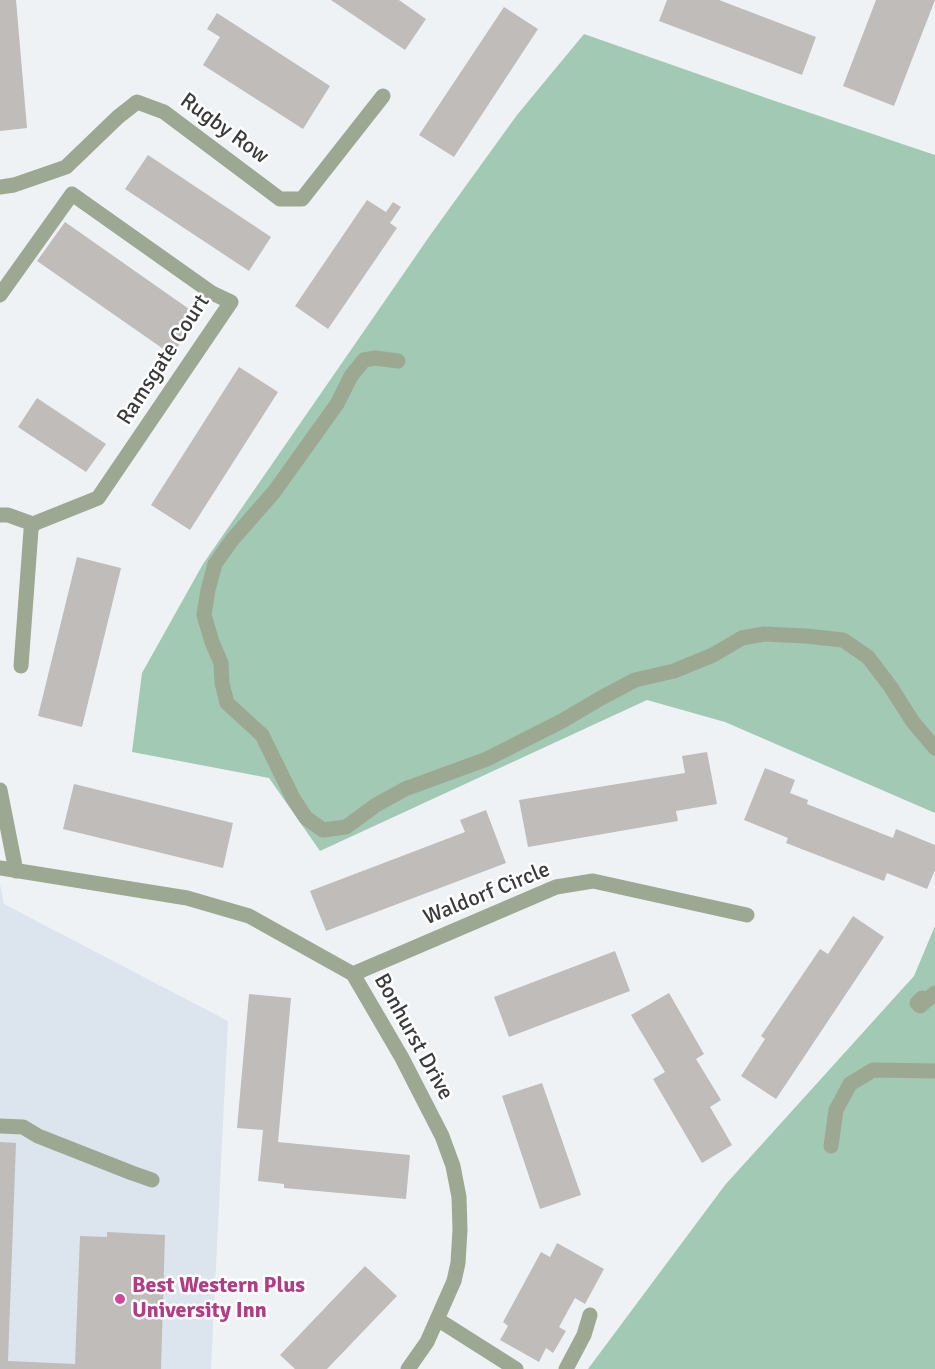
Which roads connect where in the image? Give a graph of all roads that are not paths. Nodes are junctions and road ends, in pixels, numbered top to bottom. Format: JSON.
{"nodes":[{"id":1,"x":383,"y":96,"type":"dead end"},
{"id":2,"x":0,"y":187,"type":"edge"},
{"id":3,"x":0,"y":295,"type":"edge"},
{"id":4,"x":398,"y":361,"type":"dead end"},
{"id":5,"x":0,"y":514,"type":"edge"},
{"id":6,"x":33,"y":524,"type":"junction"},
{"id":7,"x":21,"y":666,"type":"dead end"},
{"id":8,"x":935,"y":748,"type":"edge"},
{"id":9,"x":0,"y":790,"type":"edge"},
{"id":10,"x":0,"y":867,"type":"edge"},
{"id":11,"x":16,"y":871,"type":"junction"},
{"id":12,"x":747,"y":915,"type":"dead end"},
{"id":13,"x":353,"y":974,"type":"junction"},
{"id":14,"x":935,"y":1071,"type":"edge"},
{"id":15,"x":0,"y":1126,"type":"edge"},
{"id":16,"x":831,"y":1146,"type":"dead end"},
{"id":17,"x":152,"y":1180,"type":"dead end"},
{"id":18,"x":590,"y":1315,"type":"dead end"},
{"id":19,"x":438,"y":1319,"type":"junction"},
{"id":20,"x":408,"y":1369,"type":"edge"},
{"id":21,"x":516,"y":1369,"type":"edge"},
{"id":22,"x":566,"y":1369,"type":"edge"}],
"edges":[{"from":1,"to":2,"type":"street","name":"Rugby Row"},
{"from":3,"to":6,"type":"street","name":"Ramsgate Court"},
{"from":4,"to":8,"type":"street"},
{"from":5,"to":6,"type":"street"},
{"from":6,"to":7,"type":"street"},
{"from":9,"to":11,"type":"street"},
{"from":10,"to":11,"type":"street","name":"Bonhurst Drive"},
{"from":11,"to":13,"type":"street","name":"Bonhurst Drive"},
{"from":12,"to":13,"type":"street","name":"Waldorf Circle"},
{"from":13,"to":19,"type":"street","name":"Bonhurst Drive"},
{"from":14,"to":16,"type":"street"},
{"from":15,"to":17,"type":"street"},
{"from":18,"to":22,"type":"street"},
{"from":19,"to":20,"type":"street","name":"Bonhurst Drive"},
{"from":19,"to":21,"type":"street"}]}
